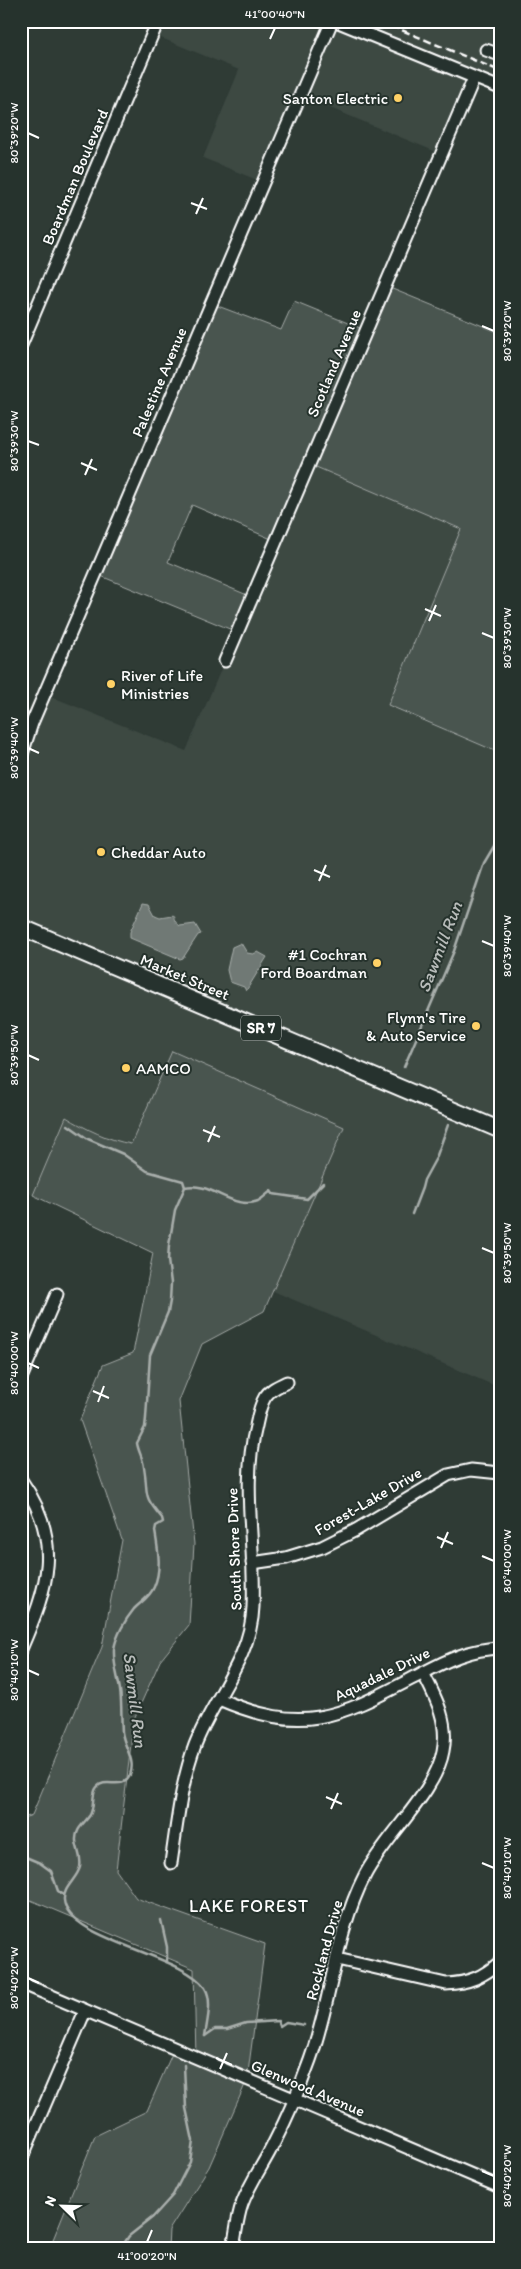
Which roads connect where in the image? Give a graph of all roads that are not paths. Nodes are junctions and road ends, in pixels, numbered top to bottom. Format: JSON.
{"nodes":[{"id":1,"x":158,"y":21,"type":"edge"},
{"id":2,"x":332,"y":21,"type":"edge"},
{"id":3,"x":336,"y":21,"type":"edge"},
{"id":4,"x":486,"y":50,"type":"dead end"},
{"id":5,"x":500,"y":55,"type":"edge"},
{"id":6,"x":474,"y":78,"type":"junction"},
{"id":7,"x":500,"y":88,"type":"edge"},
{"id":8,"x":21,"y":345,"type":"edge"},
{"id":9,"x":225,"y":661,"type":"dead end"},
{"id":10,"x":21,"y":757,"type":"edge"},
{"id":11,"x":21,"y":927,"type":"edge"},
{"id":12,"x":500,"y":1130,"type":"edge"},
{"id":13,"x":57,"y":1294,"type":"dead end"},
{"id":14,"x":21,"y":1378,"type":"edge"},
{"id":15,"x":287,"y":1382,"type":"dead end"},
{"id":16,"x":500,"y":1472,"type":"edge"},
{"id":17,"x":21,"y":1480,"type":"edge"},
{"id":18,"x":252,"y":1563,"type":"junction"},
{"id":19,"x":500,"y":1648,"type":"edge"},
{"id":20,"x":21,"y":1649,"type":"edge"},
{"id":21,"x":423,"y":1673,"type":"junction"},
{"id":22,"x":219,"y":1699,"type":"junction"},
{"id":23,"x":171,"y":1863,"type":"dead end"},
{"id":24,"x":337,"y":1959,"type":"junction"},
{"id":25,"x":500,"y":1962,"type":"edge"},
{"id":26,"x":21,"y":1983,"type":"edge"},
{"id":27,"x":85,"y":2011,"type":"junction"},
{"id":28,"x":294,"y":2099,"type":"junction"},
{"id":29,"x":22,"y":2153,"type":"edge"},
{"id":30,"x":500,"y":2187,"type":"edge"},
{"id":31,"x":235,"y":2247,"type":"edge"}],
"edges":[{"from":1,"to":8,"type":"street","name":"Boardman Boulevard"},
{"from":2,"to":10,"type":"street","name":"Palestine Avenue"},
{"from":3,"to":6,"type":"street"},
{"from":4,"to":5,"type":"street"},
{"from":6,"to":7,"type":"street"},
{"from":6,"to":9,"type":"street","name":"Scotland Avenue"},
{"from":11,"to":12,"type":"main road","name":"Market Street","number":"SR 7"},
{"from":13,"to":14,"type":"street"},
{"from":15,"to":18,"type":"street","name":"South Shore Drive"},
{"from":16,"to":18,"type":"street","name":"Forest-Lake Drive"},
{"from":17,"to":20,"type":"street"},
{"from":18,"to":22,"type":"street","name":"South Shore Drive"},
{"from":19,"to":21,"type":"street","name":"Aquadale Drive"},
{"from":21,"to":22,"type":"street","name":"Aquadale Drive"},
{"from":21,"to":24,"type":"street","name":"Rockland Drive"},
{"from":22,"to":23,"type":"street","name":"South Shore Drive"},
{"from":24,"to":25,"type":"street"},
{"from":24,"to":28,"type":"street","name":"Rockland Drive"},
{"from":26,"to":27,"type":"street","name":"Glenwood Avenue"},
{"from":27,"to":28,"type":"street","name":"Glenwood Avenue"},
{"from":27,"to":29,"type":"street"},
{"from":28,"to":30,"type":"street","name":"Glenwood Avenue"},
{"from":28,"to":31,"type":"street","name":"Rockland Drive"}]}
